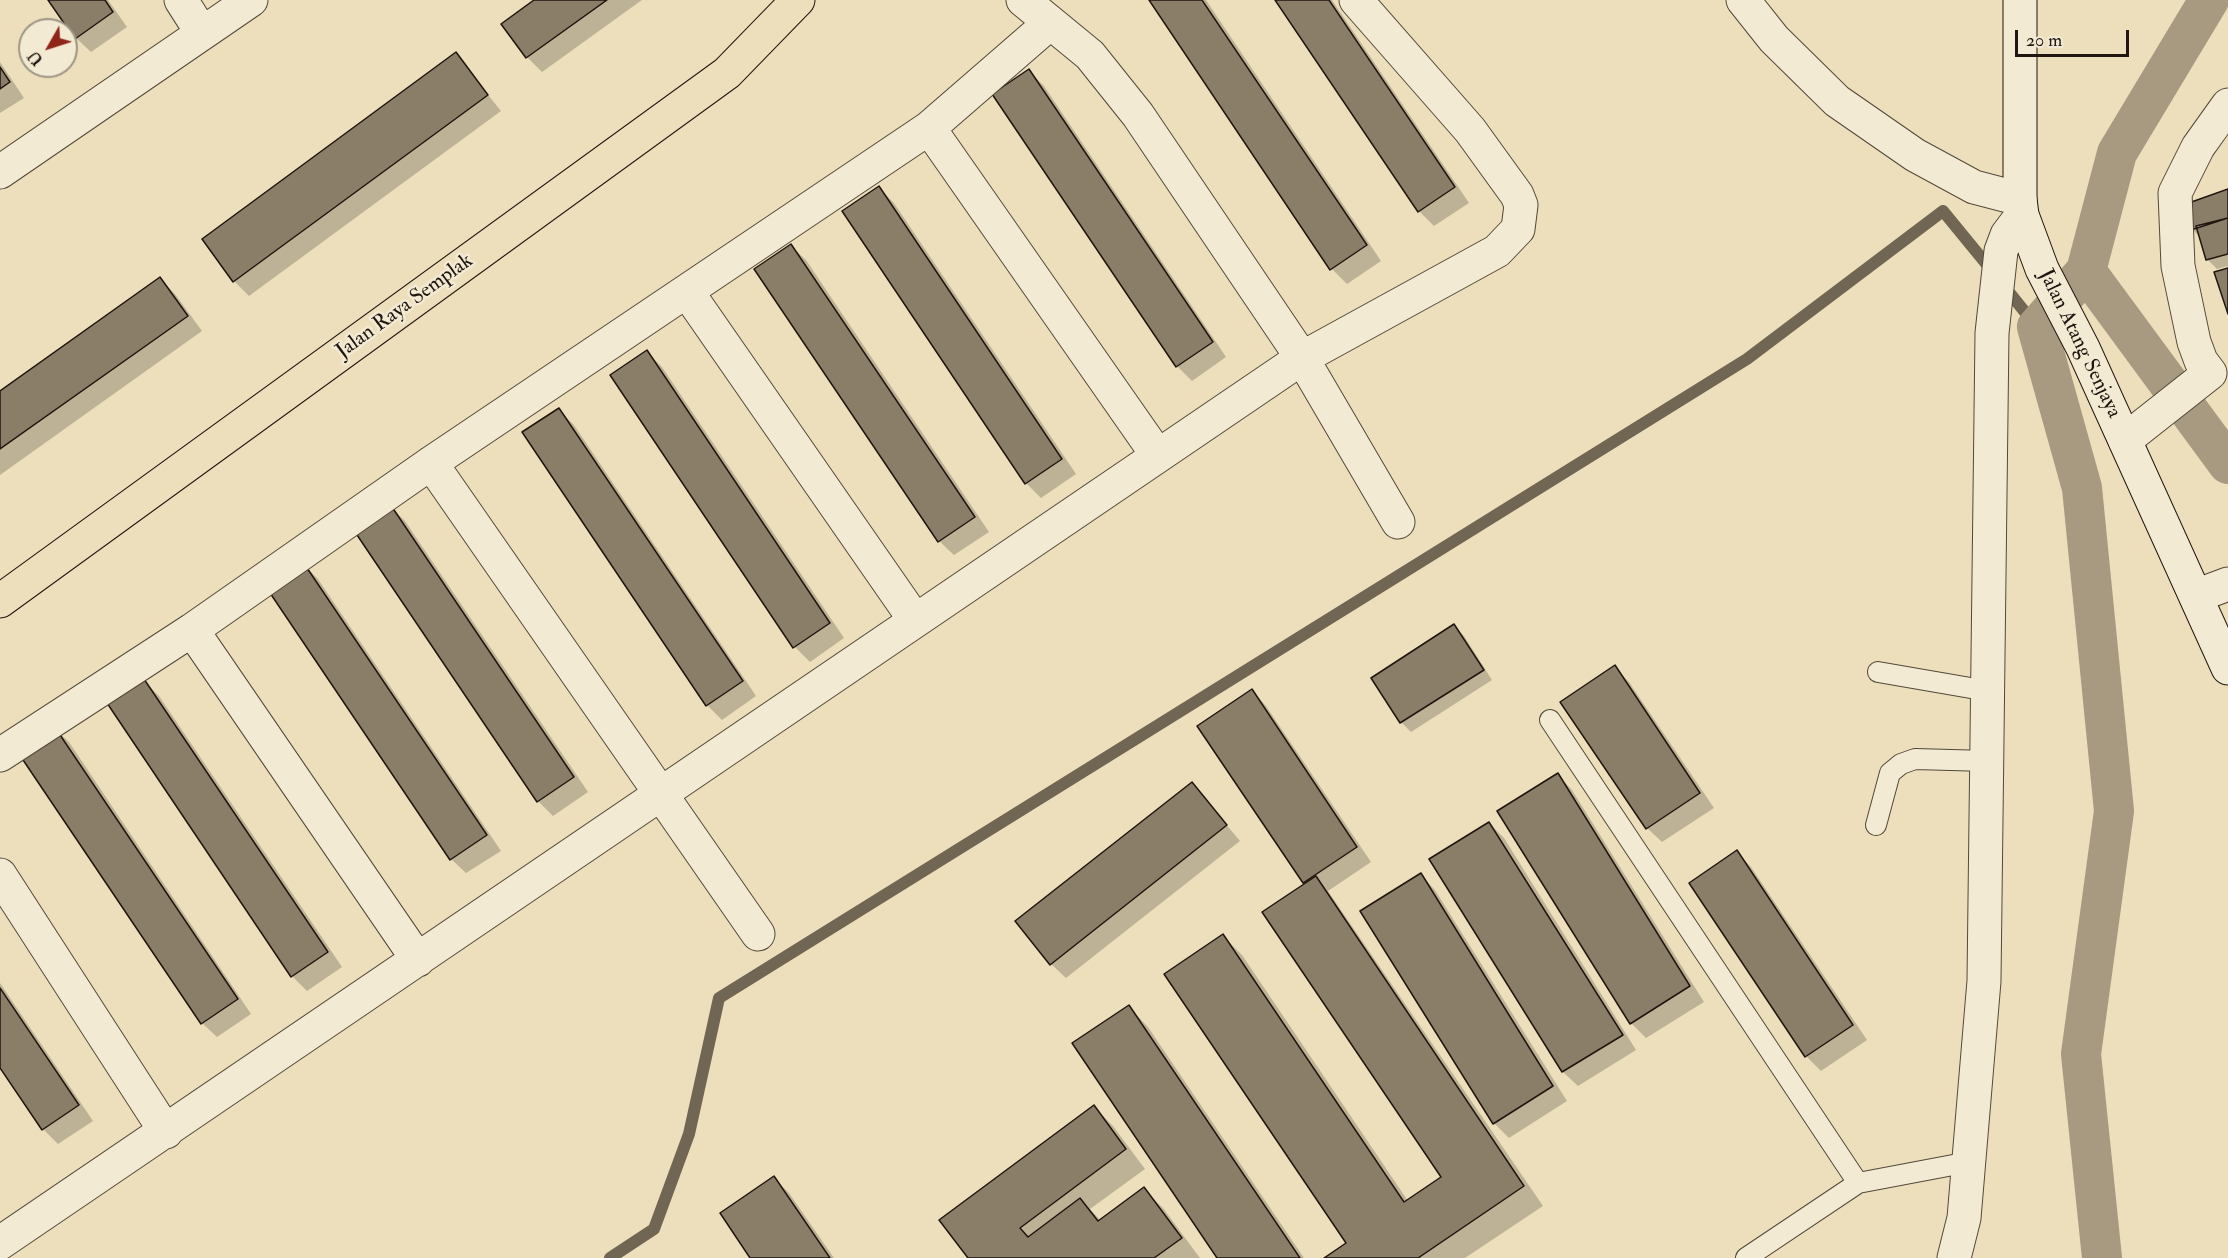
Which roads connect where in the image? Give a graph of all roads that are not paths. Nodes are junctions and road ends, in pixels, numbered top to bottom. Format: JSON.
{"nodes":[{"id":1,"x":181,"y":0,"type":"edge"},
{"id":2,"x":251,"y":0,"type":"edge"},
{"id":3,"x":798,"y":0,"type":"edge"},
{"id":4,"x":1023,"y":0,"type":"edge"},
{"id":5,"x":1356,"y":0,"type":"edge"},
{"id":6,"x":1743,"y":0,"type":"edge"},
{"id":7,"x":2020,"y":0,"type":"edge"},
{"id":8,"x":1050,"y":23,"type":"junction"},
{"id":9,"x":202,"y":33,"type":"junction"},
{"id":10,"x":2228,"y":105,"type":"edge"},
{"id":11,"x":929,"y":128,"type":"junction"},
{"id":12,"x":0,"y":172,"type":"edge"},
{"id":13,"x":2021,"y":207,"type":"junction"},
{"id":14,"x":688,"y":293,"type":"junction"},
{"id":15,"x":1302,"y":358,"type":"junction"},
{"id":16,"x":2210,"y":383,"type":"edge"},
{"id":17,"x":2134,"y":433,"type":"junction"},
{"id":18,"x":1158,"y":456,"type":"junction"},
{"id":19,"x":431,"y":463,"type":"junction"},
{"id":20,"x":1398,"y":522,"type":"dead end"},
{"id":21,"x":2228,"y":584,"type":"edge"},
{"id":22,"x":2196,"y":596,"type":"junction"},
{"id":23,"x":0,"y":601,"type":"edge"},
{"id":24,"x":915,"y":620,"type":"junction"},
{"id":25,"x":192,"y":630,"type":"junction"},
{"id":26,"x":2228,"y":668,"type":"edge"},
{"id":27,"x":1878,"y":672,"type":"dead end"},
{"id":28,"x":1988,"y":691,"type":"junction"},
{"id":29,"x":1550,"y":720,"type":"dead end"},
{"id":30,"x":0,"y":755,"type":"edge"},
{"id":31,"x":1987,"y":761,"type":"junction"},
{"id":32,"x":663,"y":795,"type":"junction"},
{"id":33,"x":1876,"y":825,"type":"dead end"},
{"id":34,"x":0,"y":875,"type":"edge"},
{"id":35,"x":758,"y":934,"type":"dead end"},
{"id":36,"x":418,"y":960,"type":"junction"},
{"id":37,"x":166,"y":1132,"type":"junction"},
{"id":38,"x":1969,"y":1162,"type":"junction"},
{"id":39,"x":1858,"y":1183,"type":"junction"},
{"id":40,"x":0,"y":1243,"type":"edge"},
{"id":41,"x":1746,"y":1258,"type":"edge"},
{"id":42,"x":1954,"y":1258,"type":"edge"}],
"edges":[{"from":1,"to":9,"type":"street"},
{"from":2,"to":9,"type":"street"},
{"from":3,"to":23,"type":"main road","name":"Jalan Raya Semplak"},
{"from":4,"to":8,"type":"street"},
{"from":5,"to":15,"type":"street"},
{"from":6,"to":13,"type":"street"},
{"from":7,"to":13,"type":"street","name":"Jalan Atang Senjaya"},
{"from":8,"to":11,"type":"street"},
{"from":8,"to":15,"type":"street"},
{"from":9,"to":12,"type":"street"},
{"from":10,"to":16,"type":"street"},
{"from":11,"to":14,"type":"street"},
{"from":11,"to":18,"type":"street"},
{"from":13,"to":17,"type":"street","name":"Jalan Atang Senjaya"},
{"from":13,"to":28,"type":"street"},
{"from":14,"to":19,"type":"street"},
{"from":14,"to":24,"type":"street"},
{"from":15,"to":18,"type":"street"},
{"from":15,"to":20,"type":"street"},
{"from":16,"to":17,"type":"street"},
{"from":17,"to":22,"type":"street","name":"Jalan Atang Senjaya"},
{"from":18,"to":24,"type":"street"},
{"from":19,"to":25,"type":"street"},
{"from":19,"to":32,"type":"street"},
{"from":21,"to":22,"type":"street"},
{"from":22,"to":26,"type":"street","name":"Jalan Atang Senjaya"},
{"from":24,"to":32,"type":"street"},
{"from":25,"to":30,"type":"street"},
{"from":25,"to":36,"type":"street"},
{"from":27,"to":28,"type":"lane"},
{"from":28,"to":31,"type":"street"},
{"from":29,"to":39,"type":"lane"},
{"from":31,"to":33,"type":"lane"},
{"from":31,"to":38,"type":"street"},
{"from":32,"to":35,"type":"street"},
{"from":32,"to":36,"type":"street"},
{"from":34,"to":37,"type":"street"},
{"from":36,"to":37,"type":"street"},
{"from":37,"to":40,"type":"street"},
{"from":38,"to":39,"type":"lane"},
{"from":38,"to":42,"type":"street"},
{"from":39,"to":41,"type":"lane"}]}
